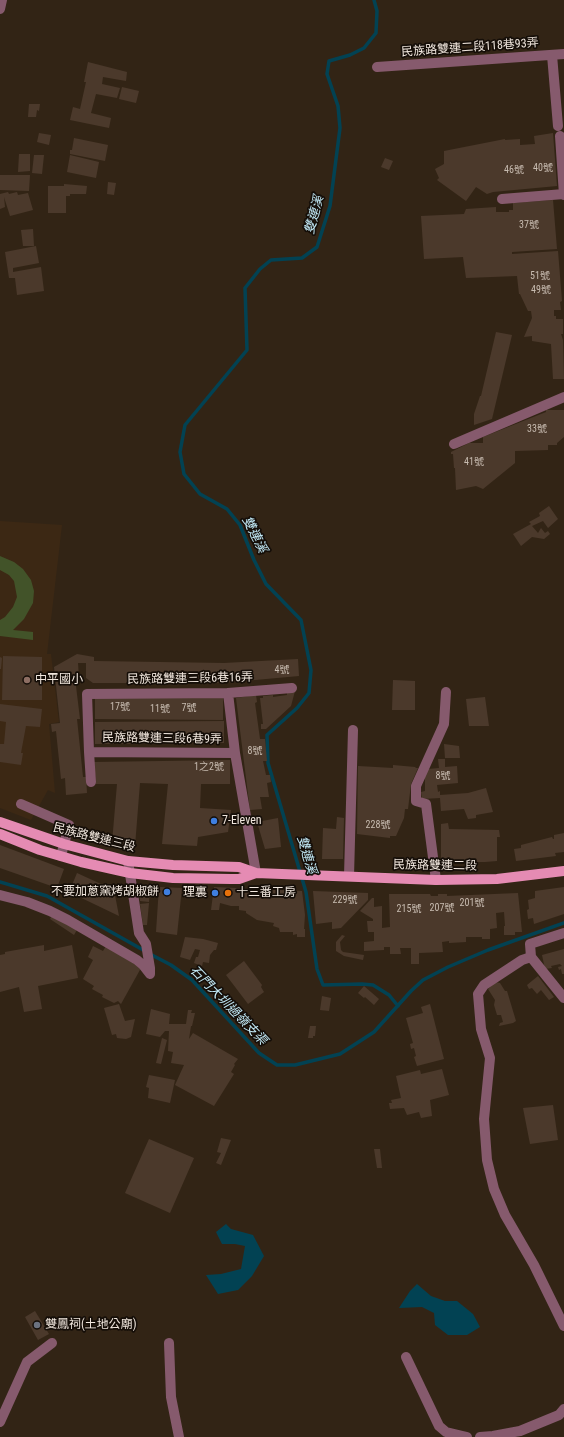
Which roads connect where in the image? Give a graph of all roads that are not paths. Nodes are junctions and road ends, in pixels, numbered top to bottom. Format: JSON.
{"nodes":[{"id":1,"x":2,"y":0,"type":"edge"},
{"id":2,"x":0,"y":9,"type":"edge"},
{"id":3,"x":564,"y":54,"type":"edge"},
{"id":4,"x":552,"y":55,"type":"junction"},
{"id":5,"x":377,"y":67,"type":"dead end"},
{"id":6,"x":564,"y":194,"type":"edge"},
{"id":7,"x":502,"y":199,"type":"dead end"},
{"id":8,"x":564,"y":397,"type":"edge"},
{"id":9,"x":454,"y":444,"type":"dead end"},
{"id":10,"x":292,"y":688,"type":"dead end"},
{"id":11,"x":446,"y":692,"type":"dead end"},
{"id":12,"x":228,"y":693,"type":"junction"},
{"id":13,"x":88,"y":694,"type":"joint"},
{"id":14,"x":353,"y":730,"type":"dead end"},
{"id":15,"x":89,"y":752,"type":"junction"},
{"id":16,"x":235,"y":753,"type":"junction"},
{"id":17,"x":91,"y":782,"type":"dead end"},
{"id":18,"x":21,"y":804,"type":"dead end"},
{"id":19,"x":0,"y":822,"type":"edge"},
{"id":20,"x":0,"y":834,"type":"edge"},
{"id":21,"x":64,"y":844,"type":"junction"},
{"id":22,"x":61,"y":856,"type":"junction"},
{"id":23,"x":128,"y":861,"type":"junction"},
{"id":24,"x":564,"y":871,"type":"edge"},
{"id":25,"x":130,"y":873,"type":"junction"},
{"id":26,"x":256,"y":873,"type":"junction"},
{"id":27,"x":306,"y":874,"type":"joint"},
{"id":28,"x":349,"y":876,"type":"junction"},
{"id":29,"x":436,"y":880,"type":"junction"},
{"id":30,"x":0,"y":895,"type":"edge"},
{"id":31,"x":564,"y":933,"type":"edge"},
{"id":32,"x":531,"y":957,"type":"junction"},
{"id":33,"x":564,"y":998,"type":"edge"},
{"id":34,"x":564,"y":1326,"type":"edge"},
{"id":35,"x":52,"y":1343,"type":"dead end"},
{"id":36,"x":169,"y":1343,"type":"dead end"},
{"id":37,"x":406,"y":1357,"type":"dead end"},
{"id":38,"x":564,"y":1409,"type":"edge"},
{"id":39,"x":0,"y":1422,"type":"edge"},
{"id":40,"x":179,"y":1437,"type":"edge"},
{"id":41,"x":466,"y":1437,"type":"edge"},
{"id":42,"x":480,"y":1437,"type":"edge"}],
"edges":[{"from":1,"to":2,"type":"street"},
{"from":3,"to":4,"type":"street","name":"民族路雙連二段118巷93弄"},
{"from":4,"to":5,"type":"street","name":"民族路雙連二段118巷93弄"},
{"from":4,"to":6,"type":"street"},
{"from":6,"to":7,"type":"street"},
{"from":8,"to":9,"type":"street"},
{"from":10,"to":12,"type":"street","name":"民族路雙連三段6巷16弄"},
{"from":11,"to":29,"type":"street"},
{"from":12,"to":13,"type":"street","name":"民族路雙連三段6巷16弄"},
{"from":12,"to":16,"type":"street"},
{"from":13,"to":15,"type":"street","name":"民族路雙連三段6巷9弄"},
{"from":14,"to":28,"type":"street"},
{"from":15,"to":16,"type":"street","name":"民族路雙連三段6巷9弄"},
{"from":15,"to":17,"type":"street","name":"民族路雙連三段6巷9弄"},
{"from":16,"to":26,"type":"street"},
{"from":18,"to":21,"type":"street"},
{"from":19,"to":21,"type":"main road","name":"民族路雙連三段"},
{"from":20,"to":22,"type":"main road","name":"民族路雙連三段"},
{"from":21,"to":22,"type":"street"},
{"from":21,"to":23,"type":"main road","name":"民族路雙連三段"},
{"from":22,"to":25,"type":"main road","name":"民族路雙連三段"},
{"from":23,"to":25,"type":"street"},
{"from":23,"to":26,"type":"main road","name":"民族路雙連三段"},
{"from":24,"to":29,"type":"main road","name":"民族路雙連二段"},
{"from":25,"to":26,"type":"main road","name":"民族路雙連三段"},
{"from":25,"to":30,"type":"street"},
{"from":26,"to":27,"type":"main road","name":"民族路雙連三段"},
{"from":27,"to":28,"type":"main road","name":"民族路雙連二段"},
{"from":28,"to":29,"type":"main road","name":"民族路雙連二段"},
{"from":31,"to":32,"type":"street"},
{"from":32,"to":33,"type":"street"},
{"from":32,"to":34,"type":"street"},
{"from":35,"to":39,"type":"street"},
{"from":36,"to":40,"type":"street"},
{"from":37,"to":41,"type":"street"},
{"from":38,"to":42,"type":"street"}]}
